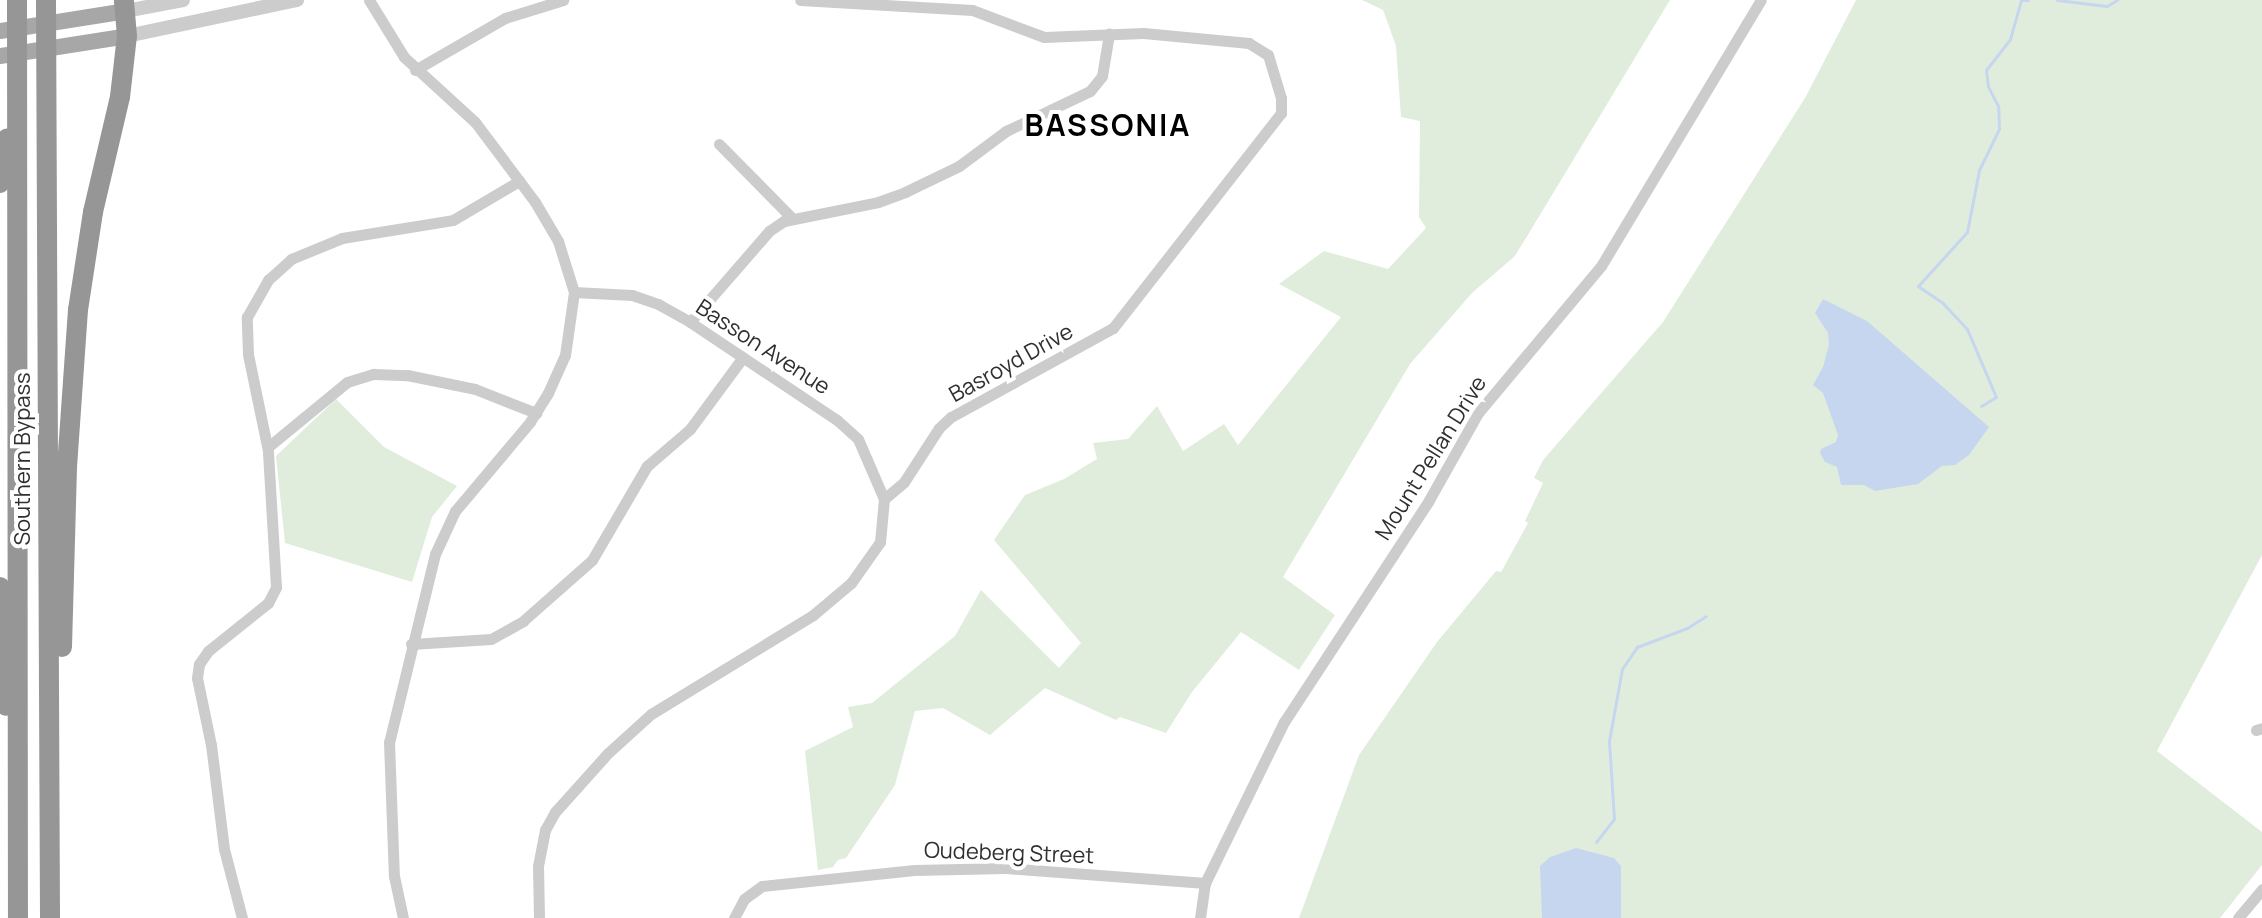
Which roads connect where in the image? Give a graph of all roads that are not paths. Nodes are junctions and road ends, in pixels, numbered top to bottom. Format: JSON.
{"nodes":[{"id":1,"x":17,"y":0,"type":"edge"},
{"id":2,"x":46,"y":0,"type":"edge"},
{"id":3,"x":183,"y":0,"type":"edge"},
{"id":4,"x":297,"y":0,"type":"edge"},
{"id":5,"x":369,"y":0,"type":"edge"},
{"id":6,"x":563,"y":0,"type":"edge"},
{"id":7,"x":800,"y":0,"type":"edge"},
{"id":8,"x":1761,"y":0,"type":"edge"},
{"id":9,"x":125,"y":6,"type":"edge"},
{"id":10,"x":0,"y":31,"type":"edge"},
{"id":11,"x":1109,"y":34,"type":"junction"},
{"id":12,"x":127,"y":36,"type":"junction"},
{"id":13,"x":0,"y":56,"type":"edge"},
{"id":14,"x":415,"y":70,"type":"junction"},
{"id":15,"x":14,"y":83,"type":"junction"},
{"id":16,"x":719,"y":144,"type":"dead end"},
{"id":17,"x":519,"y":181,"type":"junction"},
{"id":18,"x":0,"y":183,"type":"edge"},
{"id":19,"x":791,"y":217,"type":"junction"},
{"id":20,"x":574,"y":292,"type":"junction"},
{"id":21,"x":690,"y":322,"type":"junction"},
{"id":22,"x":743,"y":357,"type":"junction"},
{"id":23,"x":536,"y":413,"type":"junction"},
{"id":24,"x":268,"y":447,"type":"junction"},
{"id":25,"x":884,"y":499,"type":"junction"},
{"id":26,"x":0,"y":587,"type":"edge"},
{"id":27,"x":411,"y":644,"type":"junction"},
{"id":28,"x":51,"y":763,"type":"junction"},
{"id":29,"x":19,"y":811,"type":"junction"},
{"id":30,"x":1205,"y":883,"type":"junction"},
{"id":31,"x":2262,"y":889,"type":"edge"},
{"id":32,"x":18,"y":918,"type":"edge"},
{"id":33,"x":50,"y":918,"type":"edge"},
{"id":34,"x":242,"y":918,"type":"edge"},
{"id":35,"x":403,"y":918,"type":"edge"},
{"id":36,"x":539,"y":918,"type":"edge"},
{"id":37,"x":734,"y":918,"type":"edge"},
{"id":38,"x":1200,"y":918,"type":"edge"},
{"id":39,"x":2238,"y":918,"type":"edge"}],
"edges":[{"from":1,"to":15,"type":"highway","name":"Southern Bypass"},
{"from":2,"to":28,"type":"highway","name":"Southern Bypass"},
{"from":3,"to":9,"type":"street"},
{"from":4,"to":12,"type":"street"},
{"from":5,"to":14,"type":"street"},
{"from":6,"to":14,"type":"street"},
{"from":7,"to":11,"type":"street"},
{"from":8,"to":30,"type":"street","name":"Mount Pellan Drive"},
{"from":9,"to":10,"type":"main road"},
{"from":9,"to":12,"type":"highway"},
{"from":11,"to":19,"type":"street"},
{"from":11,"to":25,"type":"street","name":"Basroyd Drive"},
{"from":12,"to":13,"type":"main road"},
{"from":12,"to":28,"type":"highway"},
{"from":14,"to":17,"type":"street"},
{"from":15,"to":18,"type":"highway"},
{"from":15,"to":29,"type":"highway","name":"Southern Bypass"},
{"from":16,"to":19,"type":"street"},
{"from":17,"to":20,"type":"street"},
{"from":17,"to":24,"type":"street"},
{"from":19,"to":21,"type":"street"},
{"from":20,"to":21,"type":"street","name":"Basson Avenue"},
{"from":20,"to":23,"type":"street"},
{"from":21,"to":22,"type":"street","name":"Basson Avenue"},
{"from":22,"to":25,"type":"street","name":"Basson Avenue"},
{"from":22,"to":27,"type":"street"},
{"from":23,"to":24,"type":"street"},
{"from":23,"to":27,"type":"street"},
{"from":24,"to":34,"type":"street"},
{"from":25,"to":36,"type":"street"},
{"from":26,"to":29,"type":"highway"},
{"from":27,"to":35,"type":"street"},
{"from":28,"to":33,"type":"highway","name":"Southern Bypass"},
{"from":29,"to":32,"type":"highway","name":"Southern Bypass"},
{"from":30,"to":37,"type":"street","name":"Oudeberg Street"},
{"from":30,"to":38,"type":"street","name":"Mount Pellan Drive"},
{"from":31,"to":39,"type":"street"}]}
